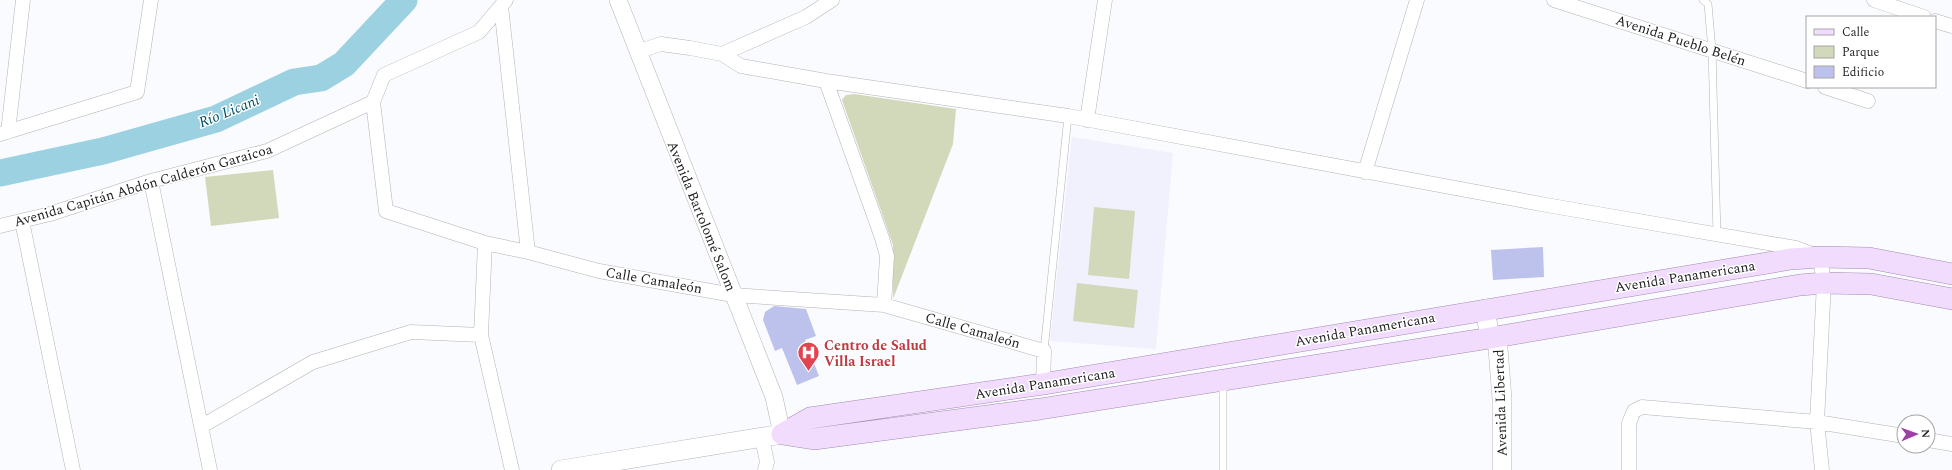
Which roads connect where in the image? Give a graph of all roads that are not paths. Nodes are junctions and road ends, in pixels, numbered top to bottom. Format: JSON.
{"nodes":[{"id":1,"x":23,"y":0,"type":"edge"},
{"id":2,"x":151,"y":0,"type":"edge"},
{"id":3,"x":618,"y":0,"type":"edge"},
{"id":4,"x":832,"y":0,"type":"edge"},
{"id":5,"x":1105,"y":0,"type":"edge"},
{"id":6,"x":1417,"y":0,"type":"edge"},
{"id":7,"x":1554,"y":0,"type":"edge"},
{"id":8,"x":1703,"y":0,"type":"edge"},
{"id":9,"x":1874,"y":0,"type":"edge"},
{"id":10,"x":504,"y":3,"type":"edge"},
{"id":11,"x":1921,"y":16,"type":"edge"},
{"id":12,"x":1936,"y":21,"type":"edge"},
{"id":13,"x":1952,"y":26,"type":"edge"},
{"id":14,"x":1712,"y":50,"type":"junction"},
{"id":15,"x":637,"y":52,"type":"junction"},
{"id":16,"x":722,"y":54,"type":"junction"},
{"id":17,"x":826,"y":81,"type":"junction"},
{"id":18,"x":1806,"y":81,"type":"edge"},
{"id":19,"x":1828,"y":88,"type":"edge"},
{"id":20,"x":1868,"y":101,"type":"dead end"},
{"id":21,"x":372,"y":102,"type":"junction"},
{"id":22,"x":1068,"y":116,"type":"junction"},
{"id":23,"x":1087,"y":120,"type":"junction"},
{"id":24,"x":4,"y":133,"type":"edge"},
{"id":25,"x":1365,"y":172,"type":"junction"},
{"id":26,"x":151,"y":181,"type":"junction"},
{"id":27,"x":22,"y":221,"type":"junction"},
{"id":28,"x":0,"y":226,"type":"edge"},
{"id":29,"x":1717,"y":235,"type":"junction"},
{"id":30,"x":485,"y":243,"type":"junction"},
{"id":31,"x":528,"y":252,"type":"junction"},
{"id":32,"x":1820,"y":257,"type":"junction"},
{"id":33,"x":1952,"y":274,"type":"edge"},
{"id":34,"x":1824,"y":283,"type":"junction"},
{"id":35,"x":733,"y":294,"type":"junction"},
{"id":36,"x":1952,"y":299,"type":"edge"},
{"id":37,"x":884,"y":305,"type":"junction"},
{"id":38,"x":1485,"y":309,"type":"junction"},
{"id":39,"x":481,"y":335,"type":"junction"},
{"id":40,"x":1494,"y":337,"type":"junction"},
{"id":41,"x":1044,"y":351,"type":"junction"},
{"id":42,"x":1223,"y":379,"type":"junction"},
{"id":43,"x":1043,"y":384,"type":"junction"},
{"id":44,"x":1817,"y":422,"type":"junction"},
{"id":45,"x":202,"y":426,"type":"junction"},
{"id":46,"x":1896,"y":435,"type":"edge"},
{"id":47,"x":772,"y":436,"type":"junction"},
{"id":48,"x":1936,"y":441,"type":"edge"},
{"id":49,"x":1952,"y":444,"type":"edge"},
{"id":50,"x":72,"y":470,"type":"edge"},
{"id":51,"x":210,"y":470,"type":"edge"},
{"id":52,"x":512,"y":470,"type":"edge"},
{"id":53,"x":561,"y":470,"type":"edge"},
{"id":54,"x":766,"y":470,"type":"edge"},
{"id":55,"x":1223,"y":470,"type":"edge"},
{"id":56,"x":1502,"y":470,"type":"edge"},
{"id":57,"x":1629,"y":470,"type":"edge"},
{"id":58,"x":1822,"y":470,"type":"edge"}],
"edges":[{"from":1,"to":24,"type":"street"},
{"from":2,"to":24,"type":"street"},
{"from":3,"to":15,"type":"street","name":"Avenida Bartolomé Salom"},
{"from":4,"to":16,"type":"street"},
{"from":5,"to":23,"type":"street"},
{"from":6,"to":25,"type":"street"},
{"from":7,"to":14,"type":"street","name":"Avenida Pueblo Belén"},
{"from":8,"to":14,"type":"lane"},
{"from":9,"to":11,"type":"street"},
{"from":10,"to":21,"type":"street"},
{"from":10,"to":31,"type":"street"},
{"from":12,"to":13,"type":"street"},
{"from":14,"to":18,"type":"street","name":"Avenida Pueblo Belén"},
{"from":14,"to":29,"type":"lane"},
{"from":15,"to":16,"type":"street"},
{"from":15,"to":35,"type":"street","name":"Avenida Bartolomé Salom"},
{"from":16,"to":17,"type":"street"},
{"from":17,"to":22,"type":"street"},
{"from":17,"to":37,"type":"street"},
{"from":19,"to":20,"type":"street"},
{"from":21,"to":26,"type":"street","name":"Avenida Capitán Abdón Calderón Garaicoa"},
{"from":21,"to":30,"type":"street","name":"Calle Camaleón"},
{"from":22,"to":23,"type":"street"},
{"from":22,"to":41,"type":"lane"},
{"from":23,"to":25,"type":"street"},
{"from":25,"to":29,"type":"street"},
{"from":26,"to":27,"type":"street","name":"Avenida Capitán Abdón Calderón Garaicoa"},
{"from":26,"to":45,"type":"street"},
{"from":27,"to":28,"type":"street","name":"Avenida Capitán Abdón Calderón Garaicoa"},
{"from":27,"to":50,"type":"street"},
{"from":29,"to":32,"type":"street"},
{"from":30,"to":31,"type":"street","name":"Calle Camaleón"},
{"from":30,"to":39,"type":"street"},
{"from":31,"to":35,"type":"street","name":"Calle Camaleón"},
{"from":32,"to":33,"type":"main road","name":"Avenida Panamericana"},
{"from":32,"to":34,"type":"street"},
{"from":32,"to":38,"type":"main road","name":"Avenida Panamericana"},
{"from":34,"to":36,"type":"main road","name":"Avenida Panamericana"},
{"from":34,"to":40,"type":"main road","name":"Avenida Panamericana"},
{"from":34,"to":44,"type":"street"},
{"from":35,"to":37,"type":"street","name":"Calle Camaleón"},
{"from":35,"to":47,"type":"street","name":"Avenida Bartolomé Salom"},
{"from":37,"to":41,"type":"street","name":"Calle Camaleón"},
{"from":38,"to":40,"type":"main road","name":"Avenida Libertad"},
{"from":38,"to":43,"type":"main road","name":"Avenida Panamericana"},
{"from":39,"to":45,"type":"street"},
{"from":39,"to":52,"type":"street"},
{"from":40,"to":42,"type":"main road","name":"Avenida Panamericana"},
{"from":40,"to":56,"type":"main road","name":"Avenida Libertad"},
{"from":41,"to":43,"type":"street"},
{"from":42,"to":47,"type":"main road","name":"Avenida Panamericana"},
{"from":42,"to":55,"type":"lane"},
{"from":43,"to":47,"type":"main road","name":"Avenida Panamericana"},
{"from":44,"to":46,"type":"street"},
{"from":44,"to":57,"type":"street"},
{"from":44,"to":58,"type":"street"},
{"from":45,"to":51,"type":"street"},
{"from":47,"to":53,"type":"main road","name":"Avenida Panamericana"},
{"from":47,"to":54,"type":"street"},
{"from":48,"to":49,"type":"street"}]}
